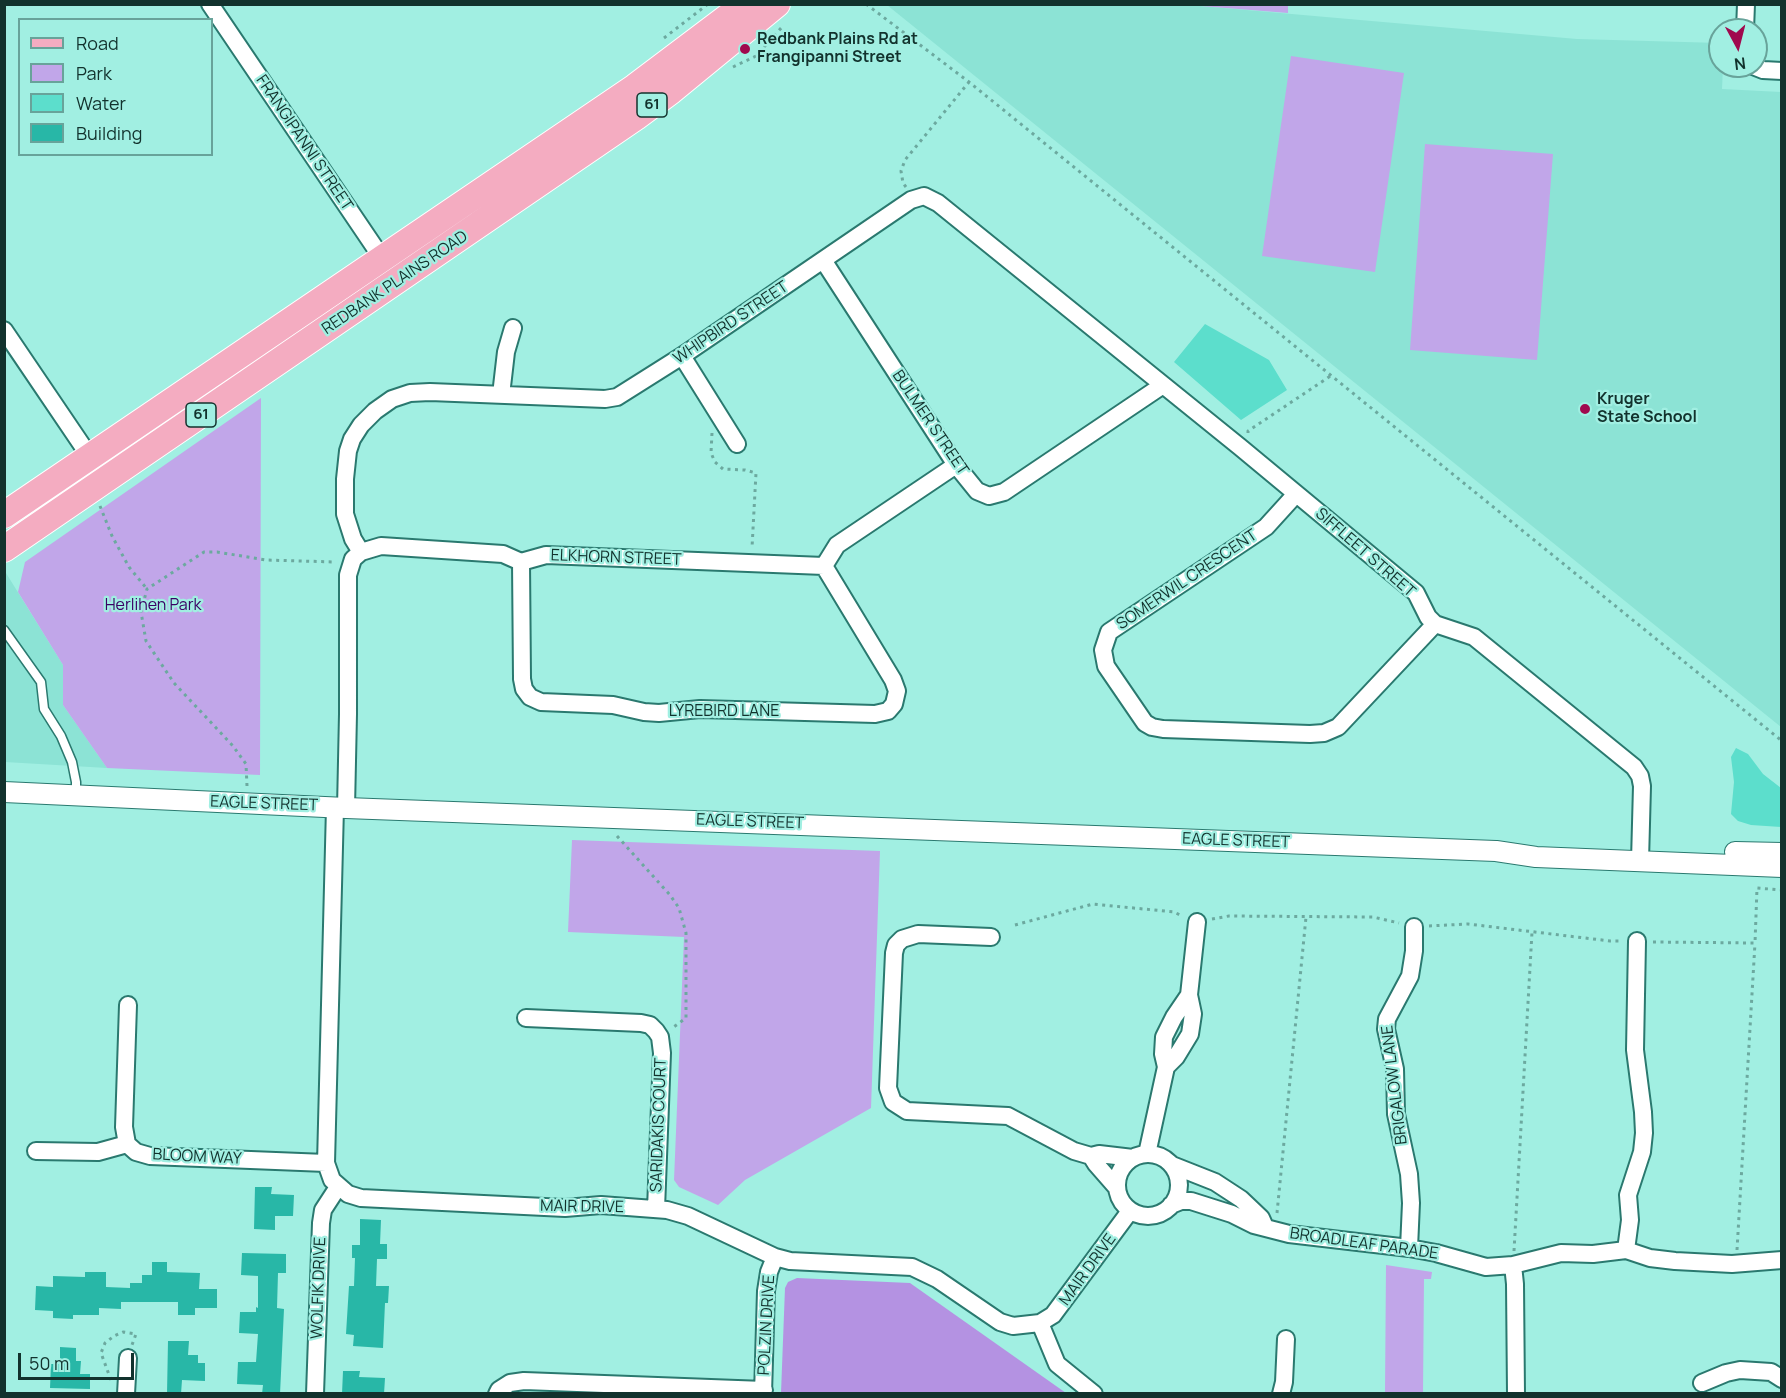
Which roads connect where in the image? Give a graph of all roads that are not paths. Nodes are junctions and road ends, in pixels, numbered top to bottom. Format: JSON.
{"nodes":[{"id":1,"x":210,"y":4,"type":"edge"},
{"id":2,"x":745,"y":4,"type":"edge"},
{"id":3,"x":777,"y":4,"type":"edge"},
{"id":4,"x":383,"y":259,"type":"junction"},
{"id":5,"x":823,"y":260,"type":"junction"},
{"id":6,"x":397,"y":281,"type":"junction"},
{"id":7,"x":513,"y":328,"type":"dead end"},
{"id":8,"x":4,"y":330,"type":"edge"},
{"id":9,"x":682,"y":356,"type":"junction"},
{"id":10,"x":1163,"y":385,"type":"junction"},
{"id":11,"x":501,"y":394,"type":"junction"},
{"id":12,"x":737,"y":444,"type":"dead end"},
{"id":13,"x":90,"y":457,"type":"junction"},
{"id":14,"x":956,"y":465,"type":"junction"},
{"id":15,"x":1296,"y":494,"type":"junction"},
{"id":16,"x":4,"y":515,"type":"edge"},
{"id":17,"x":4,"y":549,"type":"edge"},
{"id":18,"x":361,"y":552,"type":"junction"},
{"id":19,"x":521,"y":562,"type":"junction"},
{"id":20,"x":824,"y":566,"type":"junction"},
{"id":21,"x":1435,"y":624,"type":"junction"},
{"id":22,"x":4,"y":630,"type":"edge"},
{"id":23,"x":4,"y":792,"type":"edge"},
{"id":24,"x":76,"y":796,"type":"junction"},
{"id":25,"x":340,"y":807,"type":"junction"},
{"id":26,"x":1782,"y":853,"type":"edge"},
{"id":27,"x":1640,"y":854,"type":"junction"},
{"id":28,"x":1782,"y":867,"type":"edge"},
{"id":29,"x":1197,"y":922,"type":"road end"},
{"id":30,"x":1414,"y":927,"type":"road end"},
{"id":31,"x":991,"y":938,"type":"dead end"},
{"id":32,"x":1637,"y":941,"type":"road end"},
{"id":33,"x":128,"y":1005,"type":"dead end"},
{"id":34,"x":525,"y":1018,"type":"dead end"},
{"id":35,"x":127,"y":1144,"type":"junction"},
{"id":36,"x":36,"y":1151,"type":"dead end"},
{"id":37,"x":1091,"y":1156,"type":"junction"},
{"id":38,"x":1140,"y":1156,"type":"junction"},
{"id":39,"x":326,"y":1163,"type":"junction"},
{"id":40,"x":1172,"y":1165,"type":"junction"},
{"id":41,"x":338,"y":1187,"type":"junction"},
{"id":42,"x":1117,"y":1188,"type":"junction"},
{"id":43,"x":1171,"y":1205,"type":"junction"},
{"id":44,"x":656,"y":1209,"type":"junction"},
{"id":45,"x":1130,"y":1210,"type":"junction"},
{"id":46,"x":1270,"y":1229,"type":"junction"},
{"id":47,"x":1409,"y":1248,"type":"junction"},
{"id":48,"x":1626,"y":1250,"type":"junction"},
{"id":49,"x":775,"y":1257,"type":"junction"},
{"id":50,"x":1782,"y":1260,"type":"edge"},
{"id":51,"x":1514,"y":1265,"type":"junction"},
{"id":52,"x":1040,"y":1323,"type":"junction"},
{"id":53,"x":1286,"y":1339,"type":"dead end"},
{"id":54,"x":128,"y":1358,"type":"dead end"},
{"id":55,"x":1782,"y":1379,"type":"edge"},
{"id":56,"x":1702,"y":1383,"type":"dead end"},
{"id":57,"x":764,"y":1392,"type":"edge"},
{"id":58,"x":126,"y":1394,"type":"edge"},
{"id":59,"x":315,"y":1394,"type":"edge"},
{"id":60,"x":497,"y":1394,"type":"edge"},
{"id":61,"x":1094,"y":1394,"type":"edge"},
{"id":62,"x":1281,"y":1394,"type":"edge"},
{"id":63,"x":1516,"y":1394,"type":"edge"}],
"edges":[{"from":1,"to":4,"type":"street","name":"FRANGIPANNI STREET"},
{"from":2,"to":4,"type":"main road","name":"REDBANK PLAINS ROAD","number":"61"},
{"from":3,"to":6,"type":"main road","name":"REDBANK PLAINS ROAD","number":"61"},
{"from":4,"to":6,"type":"street","name":"FRANGIPANNI STREET"},
{"from":4,"to":13,"type":"main road","name":"REDBANK PLAINS ROAD","number":"61"},
{"from":5,"to":9,"type":"street","name":"WHIPBIRD STREET"},
{"from":5,"to":10,"type":"street","name":"WHIPBIRD STREET"},
{"from":5,"to":14,"type":"street","name":"BULMER STREET"},
{"from":6,"to":17,"type":"main road","name":"REDBANK PLAINS ROAD","number":"61"},
{"from":7,"to":11,"type":"street"},
{"from":8,"to":13,"type":"street"},
{"from":9,"to":11,"type":"street","name":"WHIPBIRD STREET"},
{"from":9,"to":12,"type":"street"},
{"from":10,"to":14,"type":"street","name":"BULMER STREET"},
{"from":10,"to":15,"type":"street","name":"SIFFLEET STREET"},
{"from":11,"to":18,"type":"street","name":"WHIPBIRD STREET"},
{"from":13,"to":16,"type":"main road","name":"REDBANK PLAINS ROAD","number":"61"},
{"from":14,"to":20,"type":"street"},
{"from":15,"to":21,"type":"street","name":"SIFFLEET STREET"},
{"from":15,"to":21,"type":"street","name":"SOMERWIL CRESCENT"},
{"from":18,"to":19,"type":"street"},
{"from":18,"to":25,"type":"street"},
{"from":19,"to":20,"type":"street","name":"ELKHORN STREET"},
{"from":19,"to":20,"type":"street","name":"LYREBIRD LANE"},
{"from":21,"to":27,"type":"street"},
{"from":22,"to":24,"type":"lane"},
{"from":23,"to":24,"type":"street","name":"EAGLE STREET"},
{"from":24,"to":25,"type":"street","name":"EAGLE STREET"},
{"from":25,"to":27,"type":"street","name":"EAGLE STREET"},
{"from":25,"to":39,"type":"street"},
{"from":26,"to":27,"type":"street","name":"EAGLE STREET"},
{"from":27,"to":28,"type":"street","name":"EAGLE STREET"},
{"from":29,"to":38,"type":"street"},
{"from":30,"to":47,"type":"street","name":"BRIGALOW LANE"},
{"from":31,"to":37,"type":"street"},
{"from":32,"to":48,"type":"street"},
{"from":33,"to":35,"type":"street"},
{"from":34,"to":44,"type":"street","name":"SARIDAKIS COURT"},
{"from":35,"to":36,"type":"street"},
{"from":35,"to":39,"type":"street","name":"BLOOM WAY"},
{"from":37,"to":38,"type":"street"},
{"from":37,"to":42,"type":"street"},
{"from":38,"to":40,"type":"street"},
{"from":38,"to":42,"type":"street"},
{"from":39,"to":41,"type":"street"},
{"from":40,"to":43,"type":"street"},
{"from":40,"to":46,"type":"street"},
{"from":41,"to":44,"type":"street","name":"MAIR DRIVE"},
{"from":41,"to":59,"type":"street","name":"WOLFIK DRIVE"},
{"from":42,"to":45,"type":"street"},
{"from":43,"to":45,"type":"street"},
{"from":43,"to":46,"type":"street","name":"BROADLEAF PARADE"},
{"from":44,"to":49,"type":"street","name":"MAIR DRIVE"},
{"from":45,"to":52,"type":"street","name":"MAIR DRIVE"},
{"from":46,"to":47,"type":"street","name":"BROADLEAF PARADE"},
{"from":47,"to":51,"type":"street","name":"BROADLEAF PARADE"},
{"from":48,"to":50,"type":"street","name":"BROADLEAF PARADE"},
{"from":48,"to":51,"type":"street","name":"BROADLEAF PARADE"},
{"from":49,"to":52,"type":"street","name":"MAIR DRIVE"},
{"from":49,"to":57,"type":"street","name":"POLZIN DRIVE"},
{"from":51,"to":63,"type":"street"},
{"from":52,"to":61,"type":"street"},
{"from":53,"to":62,"type":"street"},
{"from":54,"to":58,"type":"street"},
{"from":55,"to":56,"type":"street"},
{"from":57,"to":60,"type":"street"}]}
